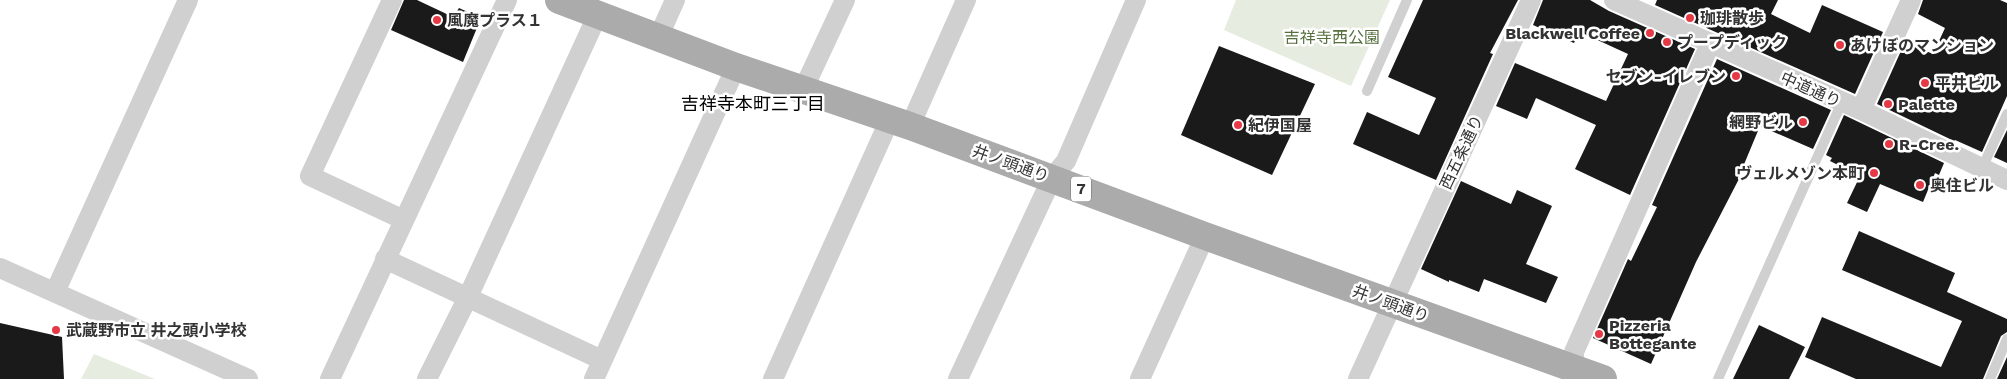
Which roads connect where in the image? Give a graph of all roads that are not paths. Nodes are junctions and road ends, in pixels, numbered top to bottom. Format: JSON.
{"nodes":[{"id":1,"x":188,"y":0,"type":"edge"},
{"id":2,"x":392,"y":0,"type":"edge"},
{"id":3,"x":507,"y":0,"type":"edge"},
{"id":4,"x":559,"y":0,"type":"edge"},
{"id":5,"x":675,"y":0,"type":"edge"},
{"id":6,"x":845,"y":0,"type":"edge"},
{"id":7,"x":966,"y":0,"type":"edge"},
{"id":8,"x":1136,"y":0,"type":"edge"},
{"id":9,"x":1407,"y":0,"type":"edge"},
{"id":10,"x":1531,"y":0,"type":"edge"},
{"id":11,"x":1912,"y":0,"type":"edge"},
{"id":12,"x":1628,"y":3,"type":"edge"},
{"id":13,"x":598,"y":14,"type":"junction"},
{"id":14,"x":658,"y":38,"type":"junction"},
{"id":15,"x":1710,"y":44,"type":"junction"},
{"id":16,"x":736,"y":67,"type":"junction"},
{"id":17,"x":803,"y":90,"type":"junction"},
{"id":18,"x":1367,"y":91,"type":"dead end"},
{"id":19,"x":1842,"y":102,"type":"junction"},
{"id":20,"x":1861,"y":110,"type":"junction"},
{"id":21,"x":2007,"y":114,"type":"edge"},
{"id":22,"x":900,"y":123,"type":"junction"},
{"id":23,"x":1982,"y":168,"type":"junction"},
{"id":24,"x":1052,"y":178,"type":"junction"},
{"id":25,"x":2007,"y":180,"type":"edge"},
{"id":26,"x":404,"y":220,"type":"junction"},
{"id":27,"x":1205,"y":236,"type":"junction"},
{"id":28,"x":385,"y":259,"type":"junction"},
{"id":29,"x":0,"y":268,"type":"edge"},
{"id":30,"x":55,"y":292,"type":"junction"},
{"id":31,"x":466,"y":298,"type":"junction"},
{"id":32,"x":1392,"y":304,"type":"junction"},
{"id":33,"x":2007,"y":339,"type":"edge"},
{"id":34,"x":602,"y":360,"type":"junction"},
{"id":35,"x":1574,"y":374,"type":"edge"},
{"id":36,"x":248,"y":379,"type":"edge"},
{"id":37,"x":330,"y":379,"type":"edge"},
{"id":38,"x":427,"y":379,"type":"edge"},
{"id":39,"x":594,"y":379,"type":"edge"},
{"id":40,"x":773,"y":379,"type":"edge"},
{"id":41,"x":958,"y":379,"type":"edge"},
{"id":42,"x":1140,"y":379,"type":"edge"},
{"id":43,"x":1358,"y":379,"type":"edge"},
{"id":44,"x":1603,"y":379,"type":"edge"},
{"id":45,"x":1718,"y":379,"type":"edge"},
{"id":46,"x":1990,"y":379,"type":"edge"}],
"edges":[{"from":1,"to":30,"type":"street"},
{"from":2,"to":26,"type":"street"},
{"from":3,"to":26,"type":"street"},
{"from":4,"to":13,"type":"main road","name":"井ノ頭通り","number":"7"},
{"from":5,"to":14,"type":"street"},
{"from":6,"to":17,"type":"street"},
{"from":7,"to":22,"type":"street"},
{"from":8,"to":24,"type":"street"},
{"from":9,"to":18,"type":"lane"},
{"from":10,"to":32,"type":"street","name":"西五条通り"},
{"from":11,"to":20,"type":"street"},
{"from":12,"to":15,"type":"street","name":"中道通り"},
{"from":13,"to":14,"type":"main road","name":"井ノ頭通り","number":"7"},
{"from":13,"to":31,"type":"street"},
{"from":14,"to":16,"type":"main road","name":"井ノ頭通り","number":"7"},
{"from":15,"to":19,"type":"street","name":"中道通り"},
{"from":15,"to":35,"type":"street"},
{"from":16,"to":17,"type":"main road","name":"井ノ頭通り","number":"7"},
{"from":16,"to":34,"type":"street"},
{"from":17,"to":22,"type":"main road","name":"井ノ頭通り","number":"7"},
{"from":19,"to":20,"type":"street","name":"中道通り"},
{"from":19,"to":45,"type":"lane"},
{"from":20,"to":23,"type":"street","name":"中道通り"},
{"from":21,"to":23,"type":"lane"},
{"from":22,"to":24,"type":"main road","name":"井ノ頭通り","number":"7"},
{"from":22,"to":40,"type":"street"},
{"from":23,"to":25,"type":"street","name":"中道通り"},
{"from":24,"to":27,"type":"main road","name":"井ノ頭通り","number":"7"},
{"from":24,"to":41,"type":"street"},
{"from":26,"to":28,"type":"street"},
{"from":27,"to":32,"type":"main road","name":"井ノ頭通り","number":"7"},
{"from":27,"to":42,"type":"street"},
{"from":28,"to":31,"type":"street"},
{"from":28,"to":37,"type":"street"},
{"from":29,"to":30,"type":"street"},
{"from":30,"to":36,"type":"street"},
{"from":31,"to":34,"type":"street"},
{"from":31,"to":38,"type":"street"},
{"from":32,"to":35,"type":"main road","name":"井ノ頭通り","number":"7"},
{"from":32,"to":43,"type":"street","name":"西五条通り"},
{"from":33,"to":46,"type":"lane"},
{"from":34,"to":39,"type":"street"},
{"from":35,"to":44,"type":"main road","name":"井ノ頭通り","number":"7"}]}
